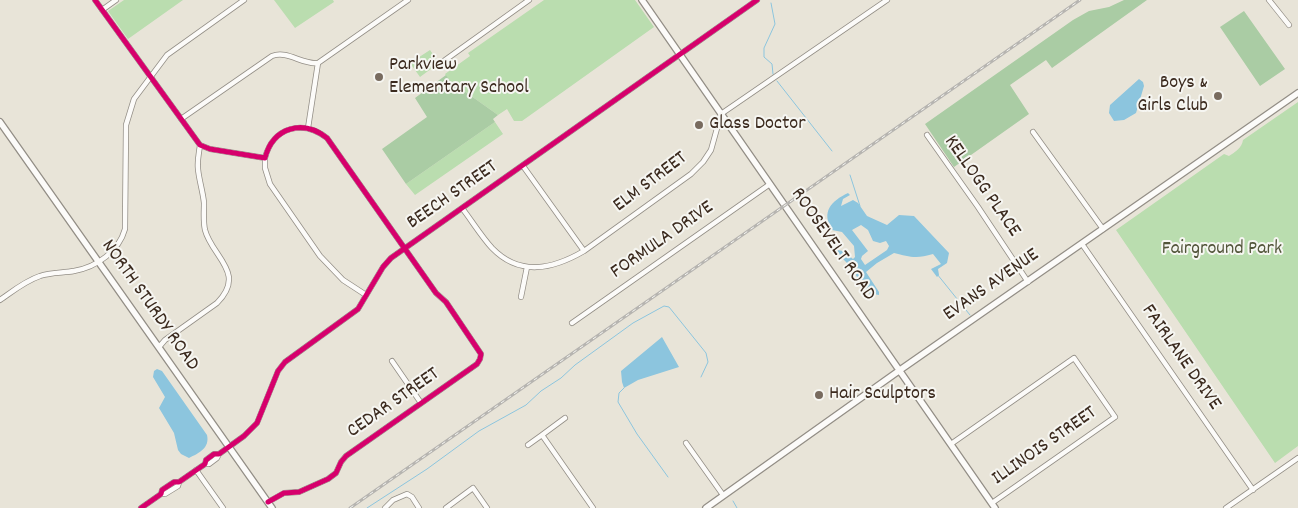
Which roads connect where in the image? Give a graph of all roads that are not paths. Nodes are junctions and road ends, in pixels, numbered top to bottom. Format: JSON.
{"nodes":[{"id":1,"x":95,"y":0,"type":"edge"},
{"id":2,"x":116,"y":0,"type":"edge"},
{"id":3,"x":244,"y":0,"type":"edge"},
{"id":4,"x":408,"y":0,"type":"edge"},
{"id":5,"x":529,"y":0,"type":"edge"},
{"id":6,"x":642,"y":0,"type":"edge"},
{"id":7,"x":757,"y":0,"type":"edge"},
{"id":8,"x":887,"y":0,"type":"edge"},
{"id":9,"x":1269,"y":0,"type":"edge"},
{"id":10,"x":102,"y":10,"type":"junction"},
{"id":11,"x":1289,"y":25,"type":"dead end"},
{"id":12,"x":680,"y":54,"type":"junction"},
{"id":13,"x":318,"y":63,"type":"junction"},
{"id":14,"x":441,"y":63,"type":"dead end"},
{"id":15,"x":151,"y":77,"type":"junction"},
{"id":16,"x":1298,"y":93,"type":"edge"},
{"id":17,"x":722,"y":114,"type":"junction"},
{"id":18,"x":181,"y":118,"type":"junction"},
{"id":19,"x":0,"y":122,"type":"edge"},
{"id":20,"x":308,"y":128,"type":"junction"},
{"id":21,"x":1033,"y":132,"type":"dead end"},
{"id":22,"x":927,"y":135,"type":"dead end"},
{"id":23,"x":200,"y":145,"type":"junction"},
{"id":24,"x":265,"y":158,"type":"junction"},
{"id":25,"x":523,"y":166,"type":"junction"},
{"id":26,"x":770,"y":184,"type":"junction"},
{"id":27,"x":462,"y":208,"type":"junction"},
{"id":28,"x":1103,"y":229,"type":"junction"},
{"id":29,"x":1082,"y":244,"type":"junction"},
{"id":30,"x":404,"y":249,"type":"junction"},
{"id":31,"x":584,"y":251,"type":"junction"},
{"id":32,"x":98,"y":262,"type":"junction"},
{"id":33,"x":527,"y":267,"type":"junction"},
{"id":34,"x":1028,"y":282,"type":"junction"},
{"id":35,"x":366,"y":295,"type":"junction"},
{"id":36,"x":521,"y":297,"type":"dead end"},
{"id":37,"x":0,"y":300,"type":"edge"},
{"id":38,"x":572,"y":323,"type":"dead end"},
{"id":39,"x":159,"y":347,"type":"junction"},
{"id":40,"x":392,"y":361,"type":"dead end"},
{"id":41,"x":900,"y":370,"type":"junction"},
{"id":42,"x":421,"y":403,"type":"junction"},
{"id":43,"x":565,"y":418,"type":"dead end"},
{"id":44,"x":542,"y":436,"type":"junction"},
{"id":45,"x":686,"y":443,"type":"dead end"},
{"id":46,"x":951,"y":444,"type":"junction"},
{"id":47,"x":528,"y":445,"type":"dead end"},
{"id":48,"x":229,"y":447,"type":"junction"},
{"id":49,"x":1298,"y":458,"type":"edge"},
{"id":50,"x":196,"y":470,"type":"junction"},
{"id":51,"x":1253,"y":490,"type":"junction"},
{"id":52,"x":724,"y":495,"type":"junction"},
{"id":53,"x":268,"y":502,"type":"junction"},
{"id":54,"x":993,"y":505,"type":"edge"},
{"id":55,"x":143,"y":508,"type":"edge"},
{"id":56,"x":223,"y":508,"type":"edge"},
{"id":57,"x":272,"y":508,"type":"edge"},
{"id":58,"x":385,"y":508,"type":"edge"},
{"id":59,"x":419,"y":508,"type":"edge"},
{"id":60,"x":446,"y":508,"type":"edge"},
{"id":61,"x":487,"y":508,"type":"edge"},
{"id":62,"x":593,"y":508,"type":"edge"},
{"id":63,"x":706,"y":508,"type":"edge"},
{"id":64,"x":1226,"y":508,"type":"edge"}],
"edges":[{"from":1,"to":10,"type":"street"},
{"from":2,"to":10,"type":"street"},
{"from":3,"to":15,"type":"street"},
{"from":4,"to":13,"type":"street"},
{"from":5,"to":14,"type":"street"},
{"from":6,"to":12,"type":"street","name":"ROOSEVELT ROAD"},
{"from":7,"to":12,"type":"street","name":"BEECH STREET"},
{"from":8,"to":17,"type":"street"},
{"from":9,"to":11,"type":"street"},
{"from":10,"to":15,"type":"street"},
{"from":12,"to":17,"type":"street","name":"ROOSEVELT ROAD"},
{"from":12,"to":25,"type":"street","name":"BEECH STREET"},
{"from":13,"to":18,"type":"street"},
{"from":13,"to":20,"type":"street"},
{"from":15,"to":18,"type":"street"},
{"from":15,"to":32,"type":"street"},
{"from":16,"to":28,"type":"street","name":"EVANS AVENUE"},
{"from":17,"to":26,"type":"street","name":"ROOSEVELT ROAD"},
{"from":17,"to":31,"type":"street","name":"ELM STREET"},
{"from":18,"to":23,"type":"street"},
{"from":19,"to":32,"type":"street","name":"NORTH STURDY ROAD"},
{"from":20,"to":24,"type":"street"},
{"from":20,"to":30,"type":"street"},
{"from":21,"to":28,"type":"street"},
{"from":22,"to":34,"type":"street","name":"KELLOGG PLACE"},
{"from":23,"to":24,"type":"street"},
{"from":23,"to":39,"type":"street"},
{"from":24,"to":35,"type":"street"},
{"from":25,"to":27,"type":"street","name":"BEECH STREET"},
{"from":25,"to":31,"type":"street"},
{"from":26,"to":38,"type":"street","name":"FORMULA DRIVE"},
{"from":26,"to":41,"type":"street","name":"ROOSEVELT ROAD"},
{"from":27,"to":30,"type":"street","name":"BEECH STREET"},
{"from":27,"to":33,"type":"street","name":"ELM STREET"},
{"from":28,"to":29,"type":"street","name":"EVANS AVENUE"},
{"from":29,"to":34,"type":"street","name":"EVANS AVENUE"},
{"from":29,"to":51,"type":"street","name":"FAIRLANE DRIVE"},
{"from":30,"to":35,"type":"street","name":"BEECH STREET"},
{"from":30,"to":42,"type":"street","name":"CEDAR STREET"},
{"from":31,"to":33,"type":"street","name":"ELM STREET"},
{"from":32,"to":37,"type":"street"},
{"from":32,"to":39,"type":"street","name":"NORTH STURDY ROAD"},
{"from":33,"to":36,"type":"street"},
{"from":34,"to":41,"type":"street","name":"EVANS AVENUE"},
{"from":35,"to":48,"type":"street","name":"BEECH STREET"},
{"from":39,"to":48,"type":"street","name":"NORTH STURDY ROAD"},
{"from":40,"to":42,"type":"street"},
{"from":41,"to":46,"type":"street","name":"ROOSEVELT ROAD"},
{"from":41,"to":52,"type":"street","name":"EVANS AVENUE"},
{"from":42,"to":53,"type":"street","name":"CEDAR STREET"},
{"from":43,"to":44,"type":"street"},
{"from":44,"to":47,"type":"street"},
{"from":44,"to":62,"type":"street"},
{"from":45,"to":52,"type":"street"},
{"from":46,"to":54,"type":"street","name":"ROOSEVELT ROAD"},
{"from":46,"to":54,"type":"street","name":"ILLINOIS STREET"},
{"from":48,"to":50,"type":"street","name":"BEECH STREET"},
{"from":48,"to":53,"type":"street","name":"NORTH STURDY ROAD"},
{"from":49,"to":51,"type":"street"},
{"from":50,"to":55,"type":"street","name":"BEECH STREET"},
{"from":50,"to":56,"type":"street"},
{"from":51,"to":64,"type":"street"},
{"from":52,"to":63,"type":"street","name":"EVANS AVENUE"},
{"from":53,"to":57,"type":"street","name":"NORTH STURDY ROAD"},
{"from":58,"to":59,"type":"street"},
{"from":60,"to":61,"type":"street"}]}
